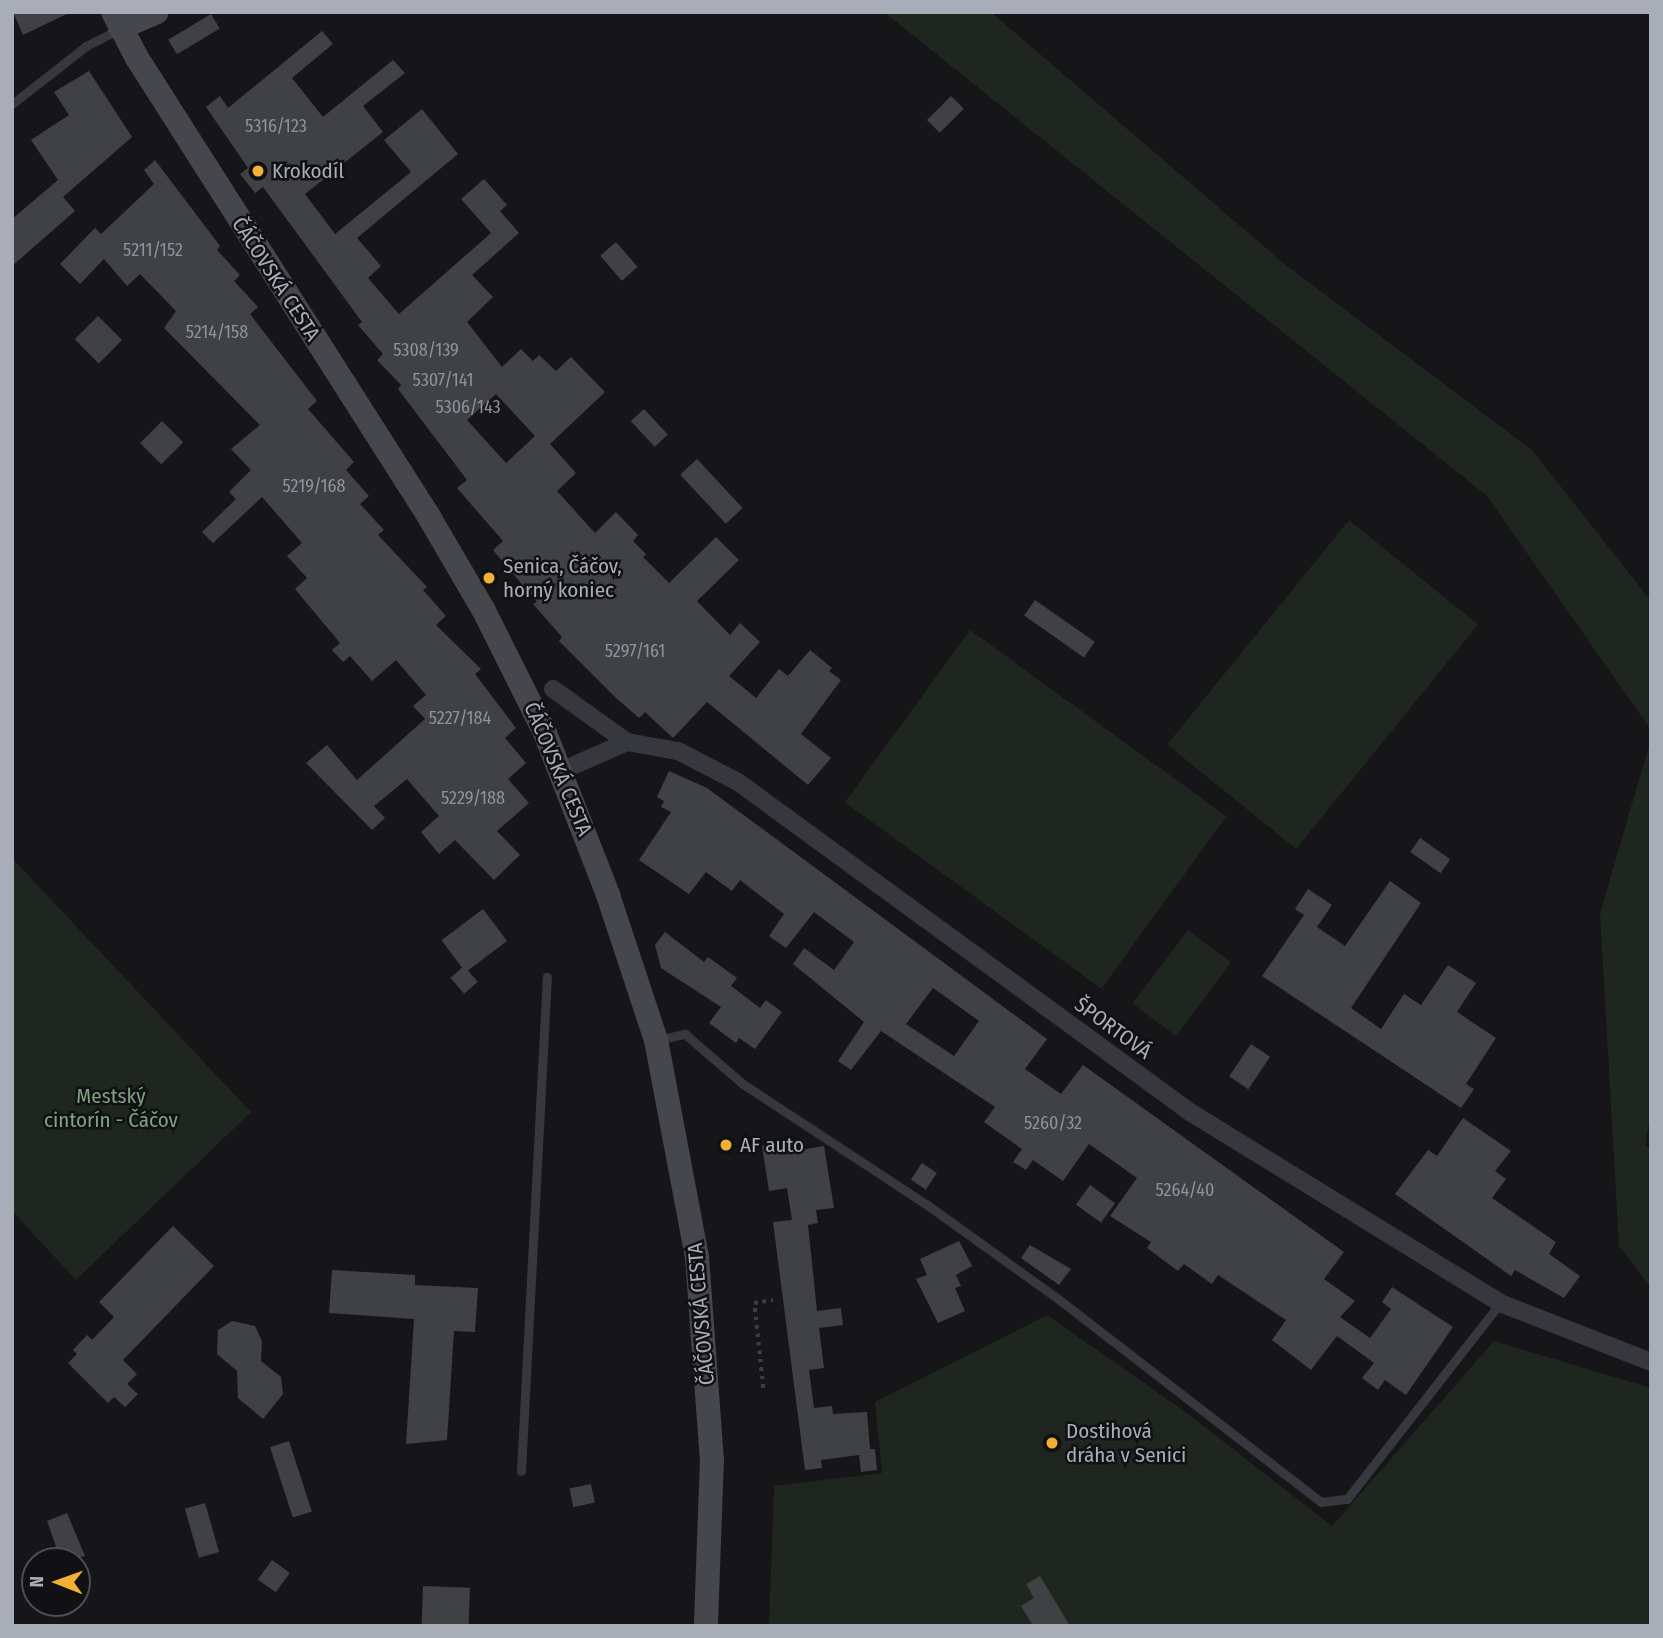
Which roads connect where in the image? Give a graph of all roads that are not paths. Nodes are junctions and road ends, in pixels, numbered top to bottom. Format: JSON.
{"nodes":[{"id":1,"x":157,"y":12,"type":"edge"},
{"id":2,"x":117,"y":20,"type":"edge"},
{"id":3,"x":12,"y":104,"type":"edge"},
{"id":4,"x":553,"y":689,"type":"dead end"},
{"id":5,"x":626,"y":742,"type":"junction"},
{"id":6,"x":561,"y":771,"type":"junction"},
{"id":7,"x":547,"y":977,"type":"dead end"},
{"id":8,"x":656,"y":1040,"type":"junction"},
{"id":9,"x":1500,"y":1303,"type":"junction"},
{"id":10,"x":1651,"y":1362,"type":"edge"},
{"id":11,"x":521,"y":1471,"type":"dead end"},
{"id":12,"x":706,"y":1626,"type":"edge"}],
"edges":[{"from":1,"to":2,"type":"main road"},
{"from":2,"to":3,"type":"lane"},
{"from":2,"to":6,"type":"main road","name":"ČÁČOVSKÁ CESTA"},
{"from":4,"to":5,"type":"street"},
{"from":5,"to":6,"type":"street"},
{"from":5,"to":9,"type":"street","name":"ŠPORTOVÁ"},
{"from":6,"to":8,"type":"main road","name":"ČÁČOVSKÁ CESTA"},
{"from":7,"to":11,"type":"lane"},
{"from":8,"to":9,"type":"lane"},
{"from":8,"to":12,"type":"main road","name":"ČÁČOVSKÁ CESTA"},
{"from":9,"to":10,"type":"street","name":"ŠPORTOVÁ"}]}
